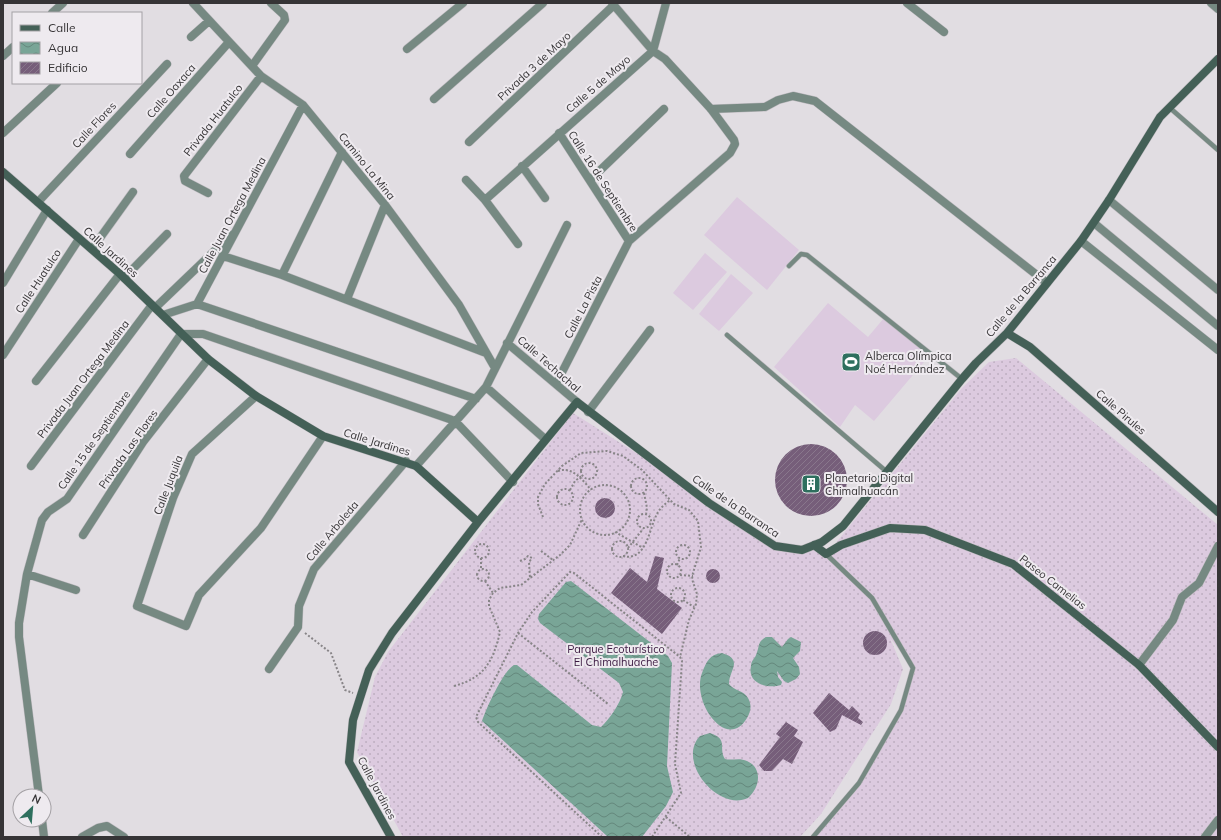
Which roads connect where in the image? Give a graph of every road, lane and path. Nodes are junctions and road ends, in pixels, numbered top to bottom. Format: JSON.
{"nodes":[{"id":1,"x":63,"y":3,"type":"edge"},
{"id":2,"x":193,"y":3,"type":"edge"},
{"id":3,"x":271,"y":3,"type":"edge"},
{"id":4,"x":463,"y":3,"type":"edge"},
{"id":5,"x":543,"y":3,"type":"edge"},
{"id":6,"x":666,"y":3,"type":"edge"},
{"id":7,"x":907,"y":3,"type":"edge"},
{"id":8,"x":1211,"y":3,"type":"edge"},
{"id":9,"x":613,"y":4,"type":"edge"},
{"id":10,"x":1218,"y":9,"type":"edge"},
{"id":11,"x":53,"y":12,"type":"edge"},
{"id":12,"x":209,"y":21,"type":"junction"},
{"id":13,"x":944,"y":32,"type":"dead end"},
{"id":14,"x":190,"y":37,"type":"dead end"},
{"id":15,"x":229,"y":42,"type":"junction"},
{"id":16,"x":12,"y":48,"type":"edge"},
{"id":17,"x":407,"y":49,"type":"dead end"},
{"id":18,"x":653,"y":51,"type":"junction"},
{"id":19,"x":3,"y":56,"type":"edge"},
{"id":20,"x":1218,"y":59,"type":"edge"},
{"id":21,"x":167,"y":64,"type":"dead end"},
{"id":22,"x":252,"y":66,"type":"junction"},
{"id":23,"x":261,"y":76,"type":"junction"},
{"id":24,"x":56,"y":84,"type":"edge"},
{"id":25,"x":434,"y":99,"type":"dead end"},
{"id":26,"x":303,"y":105,"type":"junction"},
{"id":27,"x":1170,"y":108,"type":"junction"},
{"id":28,"x":664,"y":109,"type":"dead end"},
{"id":29,"x":711,"y":109,"type":"junction"},
{"id":30,"x":3,"y":133,"type":"edge"},
{"id":31,"x":559,"y":133,"type":"junction"},
{"id":32,"x":470,"y":142,"type":"dead end"},
{"id":33,"x":1218,"y":150,"type":"edge"},
{"id":34,"x":342,"y":152,"type":"junction"},
{"id":35,"x":130,"y":154,"type":"dead end"},
{"id":36,"x":522,"y":166,"type":"junction"},
{"id":37,"x":3,"y":172,"type":"edge"},
{"id":38,"x":466,"y":180,"type":"dead end"},
{"id":39,"x":590,"y":180,"type":"junction"},
{"id":40,"x":133,"y":192,"type":"dead end"},
{"id":41,"x":208,"y":193,"type":"dead end"},
{"id":42,"x":545,"y":198,"type":"dead end"},
{"id":43,"x":485,"y":200,"type":"junction"},
{"id":44,"x":1109,"y":200,"type":"junction"},
{"id":45,"x":38,"y":202,"type":"junction"},
{"id":46,"x":385,"y":205,"type":"junction"},
{"id":47,"x":47,"y":210,"type":"junction"},
{"id":48,"x":1094,"y":223,"type":"junction"},
{"id":49,"x":568,"y":225,"type":"dead end"},
{"id":50,"x":235,"y":232,"type":"junction"},
{"id":51,"x":167,"y":234,"type":"dead end"},
{"id":52,"x":79,"y":239,"type":"junction"},
{"id":53,"x":629,"y":241,"type":"junction"},
{"id":54,"x":1081,"y":241,"type":"junction"},
{"id":55,"x":518,"y":244,"type":"dead end"},
{"id":56,"x":92,"y":249,"type":"junction"},
{"id":57,"x":223,"y":256,"type":"junction"},
{"id":58,"x":790,"y":266,"type":"dead end"},
{"id":59,"x":282,"y":275,"type":"junction"},
{"id":60,"x":122,"y":276,"type":"junction"},
{"id":61,"x":1047,"y":283,"type":"junction"},
{"id":62,"x":3,"y":284,"type":"edge"},
{"id":63,"x":1218,"y":290,"type":"edge"},
{"id":64,"x":347,"y":299,"type":"junction"},
{"id":65,"x":197,"y":304,"type":"junction"},
{"id":66,"x":154,"y":306,"type":"junction"},
{"id":67,"x":163,"y":315,"type":"junction"},
{"id":68,"x":1218,"y":326,"type":"edge"},
{"id":69,"x":650,"y":330,"type":"dead end"},
{"id":70,"x":1007,"y":333,"type":"junction"},
{"id":71,"x":181,"y":334,"type":"junction"},
{"id":72,"x":727,"y":335,"type":"dead end"},
{"id":73,"x":507,"y":343,"type":"junction"},
{"id":74,"x":1218,"y":350,"type":"edge"},
{"id":75,"x":486,"y":353,"type":"junction"},
{"id":76,"x":3,"y":356,"type":"edge"},
{"id":77,"x":208,"y":359,"type":"junction"},
{"id":78,"x":495,"y":368,"type":"junction"},
{"id":79,"x":962,"y":379,"type":"junction"},
{"id":80,"x":36,"y":381,"type":"dead end"},
{"id":81,"x":556,"y":384,"type":"junction"},
{"id":82,"x":486,"y":387,"type":"junction"},
{"id":83,"x":256,"y":396,"type":"junction"},
{"id":84,"x":476,"y":399,"type":"junction"},
{"id":85,"x":577,"y":402,"type":"junction"},
{"id":86,"x":588,"y":412,"type":"junction"},
{"id":87,"x":455,"y":421,"type":"junction"},
{"id":88,"x":323,"y":436,"type":"junction"},
{"id":89,"x":546,"y":439,"type":"junction"},
{"id":90,"x":406,"y":461,"type":"junction"},
{"id":91,"x":31,"y":466,"type":"dead end"},
{"id":92,"x":416,"y":466,"type":"junction"},
{"id":93,"x":887,"y":472,"type":"junction"},
{"id":94,"x":583,"y":475,"type":"junction"},
{"id":95,"x":552,"y":476,"type":"junction"},
{"id":96,"x":579,"y":477,"type":"junction"},
{"id":97,"x":650,"y":478,"type":"junction"},
{"id":98,"x":513,"y":482,"type":"junction"},
{"id":99,"x":646,"y":482,"type":"junction"},
{"id":100,"x":570,"y":490,"type":"junction"},
{"id":101,"x":591,"y":490,"type":"junction"},
{"id":102,"x":644,"y":493,"type":"junction"},
{"id":103,"x":670,"y":500,"type":"junction"},
{"id":104,"x":1218,"y":512,"type":"edge"},
{"id":105,"x":646,"y":514,"type":"junction"},
{"id":106,"x":543,"y":517,"type":"dead end"},
{"id":107,"x":582,"y":519,"type":"junction"},
{"id":108,"x":478,"y":522,"type":"junction"},
{"id":109,"x":643,"y":528,"type":"junction"},
{"id":110,"x":615,"y":532,"type":"junction"},
{"id":111,"x":83,"y":535,"type":"dead end"},
{"id":112,"x":633,"y":542,"type":"junction"},
{"id":113,"x":814,"y":545,"type":"junction"},
{"id":114,"x":1218,"y":546,"type":"edge"},
{"id":115,"x":643,"y":548,"type":"junction"},
{"id":116,"x":628,"y":549,"type":"junction"},
{"id":117,"x":541,"y":551,"type":"dead end"},
{"id":118,"x":826,"y":554,"type":"junction"},
{"id":119,"x":623,"y":556,"type":"junction"},
{"id":120,"x":481,"y":558,"type":"junction"},
{"id":121,"x":680,"y":558,"type":"junction"},
{"id":122,"x":552,"y":560,"type":"junction"},
{"id":123,"x":520,"y":561,"type":"dead end"},
{"id":124,"x":677,"y":565,"type":"junction"},
{"id":125,"x":481,"y":568,"type":"junction"},
{"id":126,"x":27,"y":574,"type":"junction"},
{"id":127,"x":680,"y":575,"type":"junction"},
{"id":128,"x":692,"y":576,"type":"junction"},
{"id":129,"x":530,"y":579,"type":"junction"},
{"id":130,"x":485,"y":581,"type":"junction"},
{"id":131,"x":76,"y":590,"type":"dead end"},
{"id":132,"x":493,"y":593,"type":"junction"},
{"id":133,"x":684,"y":600,"type":"junction"},
{"id":134,"x":694,"y":607,"type":"junction"},
{"id":135,"x":298,"y":627,"type":"junction"},
{"id":136,"x":518,"y":633,"type":"junction"},
{"id":137,"x":680,"y":657,"type":"junction"},
{"id":138,"x":1139,"y":665,"type":"junction"},
{"id":139,"x":268,"y":669,"type":"dead end"},
{"id":140,"x":454,"y":686,"type":"dead end"},
{"id":141,"x":360,"y":695,"type":"junction"},
{"id":142,"x":608,"y":704,"type":"dead end"},
{"id":143,"x":1218,"y":747,"type":"edge"},
{"id":144,"x":38,"y":788,"type":"edge"},
{"id":145,"x":666,"y":816,"type":"junction"},
{"id":146,"x":1218,"y":820,"type":"edge"},
{"id":147,"x":82,"y":837,"type":"edge"},
{"id":148,"x":124,"y":837,"type":"edge"},
{"id":149,"x":391,"y":837,"type":"edge"},
{"id":150,"x":602,"y":837,"type":"edge"},
{"id":151,"x":652,"y":837,"type":"edge"},
{"id":152,"x":690,"y":837,"type":"edge"},
{"id":153,"x":813,"y":837,"type":"edge"},
{"id":154,"x":1205,"y":837,"type":"edge"}],
"edges":[{"from":1,"to":11,"type":"street"},
{"from":2,"to":12,"type":"street","name":"Camino La Mina"},
{"from":3,"to":22,"type":"street"},
{"from":4,"to":17,"type":"street"},
{"from":5,"to":25,"type":"street"},
{"from":6,"to":18,"type":"street"},
{"from":7,"to":13,"type":"street"},
{"from":8,"to":10,"type":"street"},
{"from":9,"to":18,"type":"street"},
{"from":9,"to":32,"type":"street","name":"Privada 3 de Mayo"},
{"from":12,"to":14,"type":"street"},
{"from":12,"to":15,"type":"street","name":"Camino La Mina"},
{"from":15,"to":22,"type":"street","name":"Camino La Mina"},
{"from":15,"to":35,"type":"street","name":"Calle Oaxaca"},
{"from":16,"to":19,"type":"street"},
{"from":18,"to":29,"type":"street"},
{"from":18,"to":31,"type":"street","name":"Calle 5 de Mayo"},
{"from":20,"to":27,"type":"main road","name":"Calle de la Barranca"},
{"from":21,"to":45,"type":"street","name":"Calle Flores"},
{"from":22,"to":23,"type":"street","name":"Camino La Mina"},
{"from":23,"to":26,"type":"street","name":"Camino La Mina"},
{"from":23,"to":41,"type":"street","name":"Privada Huatulco"},
{"from":24,"to":30,"type":"street"},
{"from":26,"to":34,"type":"street","name":"Camino La Mina"},
{"from":26,"to":50,"type":"street","name":"Calle Juan Ortega Medina"},
{"from":27,"to":33,"type":"lane"},
{"from":27,"to":44,"type":"main road","name":"Calle de la Barranca"},
{"from":28,"to":39,"type":"street"},
{"from":29,"to":53,"type":"street"},
{"from":29,"to":61,"type":"street"},
{"from":31,"to":36,"type":"street","name":"Calle 5 de Mayo"},
{"from":31,"to":39,"type":"street","name":"Calle 16 de Septiembre"},
{"from":34,"to":46,"type":"street","name":"Camino La Mina"},
{"from":34,"to":59,"type":"street"},
{"from":36,"to":42,"type":"street"},
{"from":36,"to":43,"type":"street","name":"Calle 5 de Mayo"},
{"from":37,"to":45,"type":"main road","name":"Calle Jardines"},
{"from":38,"to":43,"type":"street"},
{"from":39,"to":53,"type":"street","name":"Calle 16 de Septiembre"},
{"from":40,"to":56,"type":"street"},
{"from":43,"to":55,"type":"street"},
{"from":44,"to":48,"type":"main road","name":"Calle de la Barranca"},
{"from":44,"to":63,"type":"street"},
{"from":45,"to":47,"type":"main road","name":"Calle Jardines"},
{"from":46,"to":64,"type":"street"},
{"from":46,"to":75,"type":"street","name":"Camino La Mina"},
{"from":47,"to":52,"type":"main road","name":"Calle Jardines"},
{"from":47,"to":62,"type":"street"},
{"from":48,"to":54,"type":"main road","name":"Calle de la Barranca"},
{"from":48,"to":68,"type":"street"},
{"from":49,"to":73,"type":"street"},
{"from":50,"to":57,"type":"street","name":"Calle Juan Ortega Medina"},
{"from":50,"to":66,"type":"street","name":"Privada Juan Ortega Medina"},
{"from":51,"to":60,"type":"street"},
{"from":52,"to":56,"type":"main road","name":"Calle Jardines"},
{"from":52,"to":76,"type":"street","name":"Calle Huatulco"},
{"from":53,"to":81,"type":"street","name":"Calle La Pista"},
{"from":54,"to":61,"type":"main road","name":"Calle de la Barranca"},
{"from":54,"to":74,"type":"street"},
{"from":56,"to":60,"type":"main road","name":"Calle Jardines"},
{"from":57,"to":59,"type":"street"},
{"from":57,"to":65,"type":"street","name":"Calle Juan Ortega Medina"},
{"from":58,"to":79,"type":"lane"},
{"from":59,"to":64,"type":"street"},
{"from":60,"to":66,"type":"main road","name":"Calle Jardines"},
{"from":60,"to":80,"type":"street"},
{"from":61,"to":70,"type":"main road","name":"Calle de la Barranca"},
{"from":64,"to":75,"type":"street"},
{"from":65,"to":67,"type":"street"},
{"from":65,"to":84,"type":"street"},
{"from":66,"to":67,"type":"main road","name":"Calle Jardines"},
{"from":66,"to":91,"type":"street","name":"Privada Juan Ortega Medina"},
{"from":67,"to":71,"type":"main road","name":"Calle Jardines"},
{"from":69,"to":86,"type":"street"},
{"from":70,"to":79,"type":"main road","name":"Calle de la Barranca"},
{"from":70,"to":104,"type":"main road","name":"Calle Pirules"},
{"from":71,"to":77,"type":"main road","name":"Calle Jardines"},
{"from":71,"to":87,"type":"street"},
{"from":71,"to":126,"type":"street","name":"Calle 15 de Septiembre"},
{"from":72,"to":93,"type":"lane"},
{"from":73,"to":78,"type":"street"},
{"from":73,"to":81,"type":"street","name":"Calle Techachal"},
{"from":75,"to":78,"type":"street","name":"Camino La Mina"},
{"from":77,"to":83,"type":"main road","name":"Calle Jardines"},
{"from":77,"to":111,"type":"street","name":"Privada Las Flores"},
{"from":78,"to":82,"type":"street"},
{"from":79,"to":93,"type":"main road","name":"Calle de la Barranca"},
{"from":81,"to":85,"type":"street","name":"Calle Techachal"},
{"from":82,"to":84,"type":"street"},
{"from":82,"to":89,"type":"street"},
{"from":83,"to":88,"type":"main road","name":"Calle Jardines"},
{"from":83,"to":88,"type":"street","name":"Calle Juquila"},
{"from":84,"to":87,"type":"street"},
{"from":85,"to":86,"type":"main road","name":"Calle de la Barranca"},
{"from":85,"to":89,"type":"main road"},
{"from":86,"to":113,"type":"main road","name":"Calle de la Barranca"},
{"from":87,"to":92,"type":"street"},
{"from":87,"to":98,"type":"street"},
{"from":88,"to":90,"type":"main road","name":"Calle Jardines"},
{"from":89,"to":98,"type":"main road"},
{"from":90,"to":92,"type":"main road","name":"Calle Jardines"},
{"from":90,"to":135,"type":"street","name":"Calle Arboleda"},
{"from":92,"to":108,"type":"main road","name":"Calle Jardines"},
{"from":93,"to":113,"type":"main road","name":"Calle de la Barranca"},
{"from":94,"to":94,"type":"path"},
{"from":94,"to":96,"type":"path"},
{"from":95,"to":96,"type":"path"},
{"from":95,"to":97,"type":"path"},
{"from":95,"to":106,"type":"path"},
{"from":96,"to":100,"type":"path"},
{"from":96,"to":101,"type":"path"},
{"from":97,"to":99,"type":"path"},
{"from":97,"to":103,"type":"path"},
{"from":98,"to":108,"type":"main road"},
{"from":99,"to":102,"type":"path"},
{"from":99,"to":102,"type":"path"},
{"from":100,"to":100,"type":"path"},
{"from":101,"to":107,"type":"path"},
{"from":101,"to":110,"type":"path"},
{"from":102,"to":105,"type":"path"},
{"from":103,"to":115,"type":"path"},
{"from":103,"to":128,"type":"path"},
{"from":105,"to":109,"type":"path"},
{"from":105,"to":109,"type":"path"},
{"from":107,"to":110,"type":"path"},
{"from":107,"to":122,"type":"path"},
{"from":108,"to":141,"type":"main road","name":"Calle Jardines"},
{"from":109,"to":112,"type":"path"},
{"from":110,"to":112,"type":"path"},
{"from":112,"to":115,"type":"path"},
{"from":112,"to":116,"type":"path"},
{"from":113,"to":118,"type":"main road"},
{"from":114,"to":138,"type":"street"},
{"from":115,"to":119,"type":"path"},
{"from":116,"to":119,"type":"path"},
{"from":116,"to":119,"type":"path"},
{"from":117,"to":122,"type":"path"},
{"from":118,"to":138,"type":"main road","name":"Paseo Camelias"},
{"from":118,"to":153,"type":"lane"},
{"from":120,"to":120,"type":"path"},
{"from":120,"to":125,"type":"path"},
{"from":121,"to":121,"type":"path"},
{"from":121,"to":124,"type":"path"},
{"from":122,"to":129,"type":"path"},
{"from":123,"to":129,"type":"path"},
{"from":124,"to":127,"type":"path"},
{"from":124,"to":127,"type":"path"},
{"from":125,"to":130,"type":"path"},
{"from":125,"to":130,"type":"path"},
{"from":126,"to":131,"type":"street"},
{"from":126,"to":144,"type":"street","name":"Calle 15 de Septiembre"},
{"from":127,"to":128,"type":"path"},
{"from":128,"to":134,"type":"path"},
{"from":129,"to":132,"type":"path"},
{"from":130,"to":132,"type":"path"},
{"from":132,"to":140,"type":"path"},
{"from":133,"to":133,"type":"path"},
{"from":133,"to":134,"type":"path"},
{"from":134,"to":137,"type":"path"},
{"from":135,"to":139,"type":"street"},
{"from":135,"to":141,"type":"path"},
{"from":136,"to":137,"type":"path"},
{"from":136,"to":142,"type":"path"},
{"from":136,"to":150,"type":"path"},
{"from":137,"to":145,"type":"path"},
{"from":138,"to":143,"type":"main road","name":"Paseo Camelias"},
{"from":141,"to":149,"type":"main road","name":"Calle Jardines"},
{"from":145,"to":151,"type":"path"},
{"from":145,"to":152,"type":"path"},
{"from":146,"to":154,"type":"street"},
{"from":147,"to":148,"type":"street"}]}
